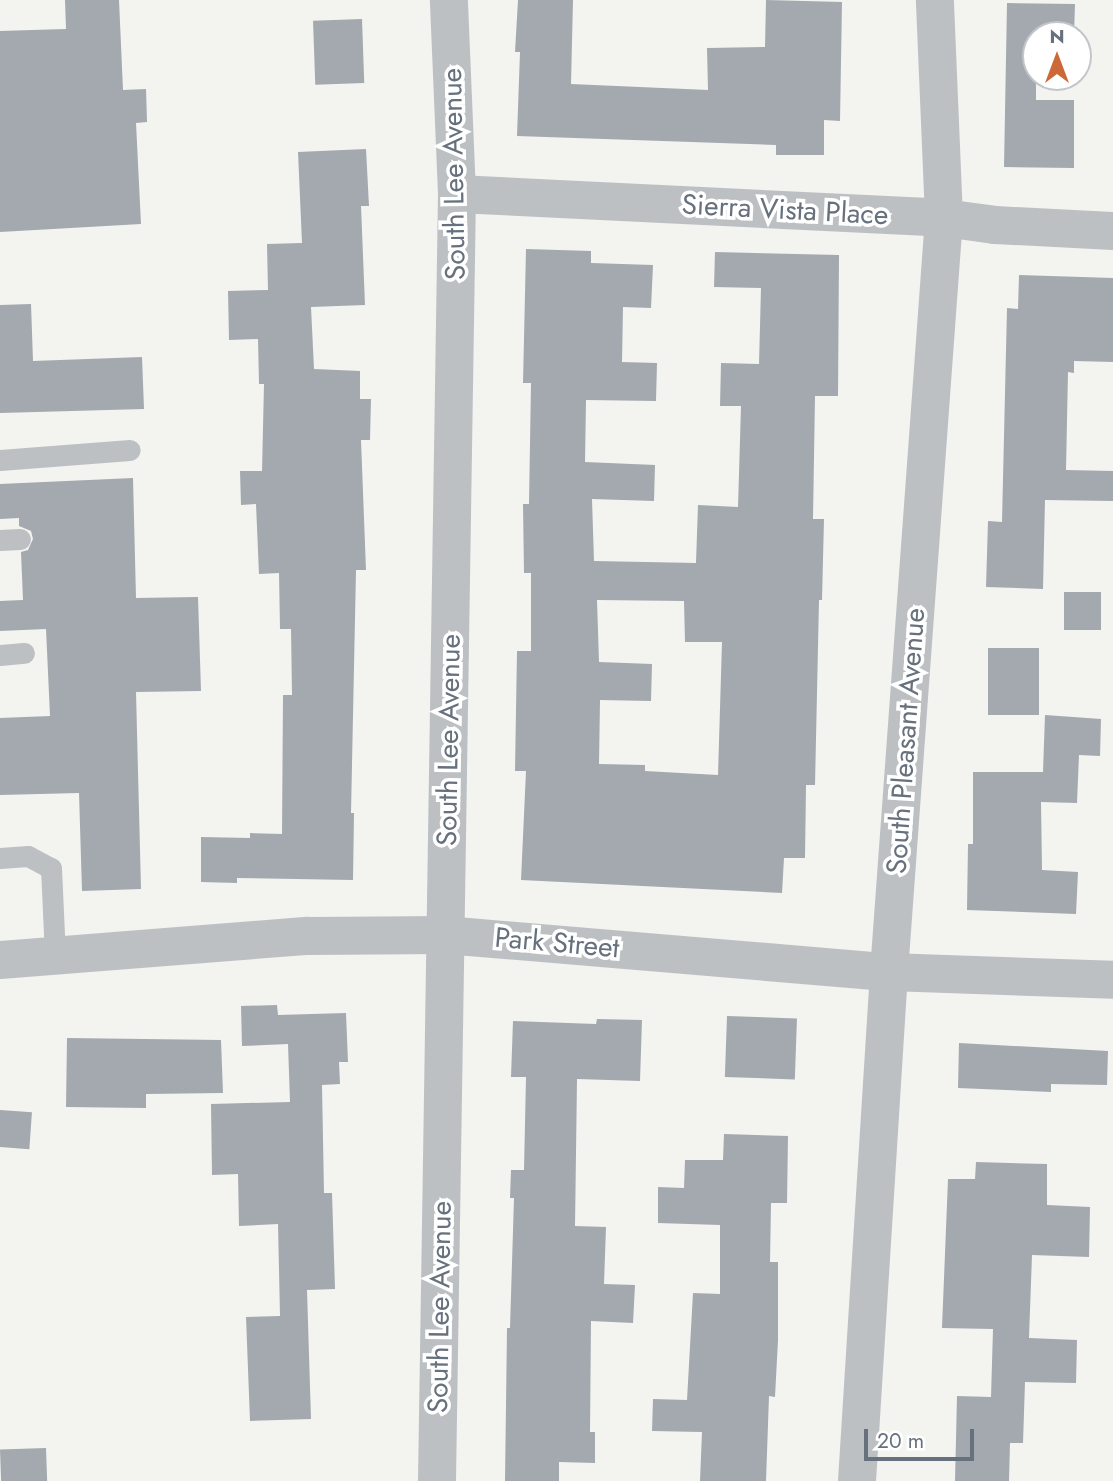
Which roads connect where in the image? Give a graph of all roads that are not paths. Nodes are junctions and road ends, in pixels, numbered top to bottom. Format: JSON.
{"nodes":[{"id":1,"x":449,"y":0,"type":"edge"},
{"id":2,"x":935,"y":0,"type":"edge"},
{"id":3,"x":457,"y":194,"type":"junction"},
{"id":4,"x":944,"y":218,"type":"junction"},
{"id":5,"x":1113,"y":231,"type":"edge"},
{"id":6,"x":130,"y":450,"type":"dead end"},
{"id":7,"x":0,"y":460,"type":"edge"},
{"id":8,"x":24,"y":653,"type":"dead end"},
{"id":9,"x":0,"y":655,"type":"edge"},
{"id":10,"x":0,"y":858,"type":"edge"},
{"id":11,"x":445,"y":935,"type":"junction"},
{"id":12,"x":55,"y":955,"type":"junction"},
{"id":13,"x":0,"y":960,"type":"edge"},
{"id":14,"x":889,"y":972,"type":"junction"},
{"id":15,"x":1113,"y":980,"type":"edge"},
{"id":16,"x":437,"y":1481,"type":"edge"},
{"id":17,"x":857,"y":1481,"type":"edge"}],
"edges":[{"from":1,"to":3,"type":"street","name":"South Lee Avenue"},
{"from":2,"to":4,"type":"street","name":"South Pleasant Avenue"},
{"from":3,"to":4,"type":"street","name":"Sierra Vista Place"},
{"from":3,"to":11,"type":"street","name":"South Lee Avenue"},
{"from":4,"to":5,"type":"street","name":"Sierra Vista Place"},
{"from":4,"to":14,"type":"street","name":"South Pleasant Avenue"},
{"from":6,"to":7,"type":"lane"},
{"from":8,"to":9,"type":"lane"},
{"from":10,"to":12,"type":"lane"},
{"from":11,"to":12,"type":"street","name":"Park Street"},
{"from":11,"to":14,"type":"street","name":"Park Street"},
{"from":11,"to":16,"type":"street","name":"South Lee Avenue"},
{"from":12,"to":13,"type":"street","name":"Park Street"},
{"from":14,"to":15,"type":"street","name":"Park Street"},
{"from":14,"to":17,"type":"street","name":"South Pleasant Avenue"}]}
